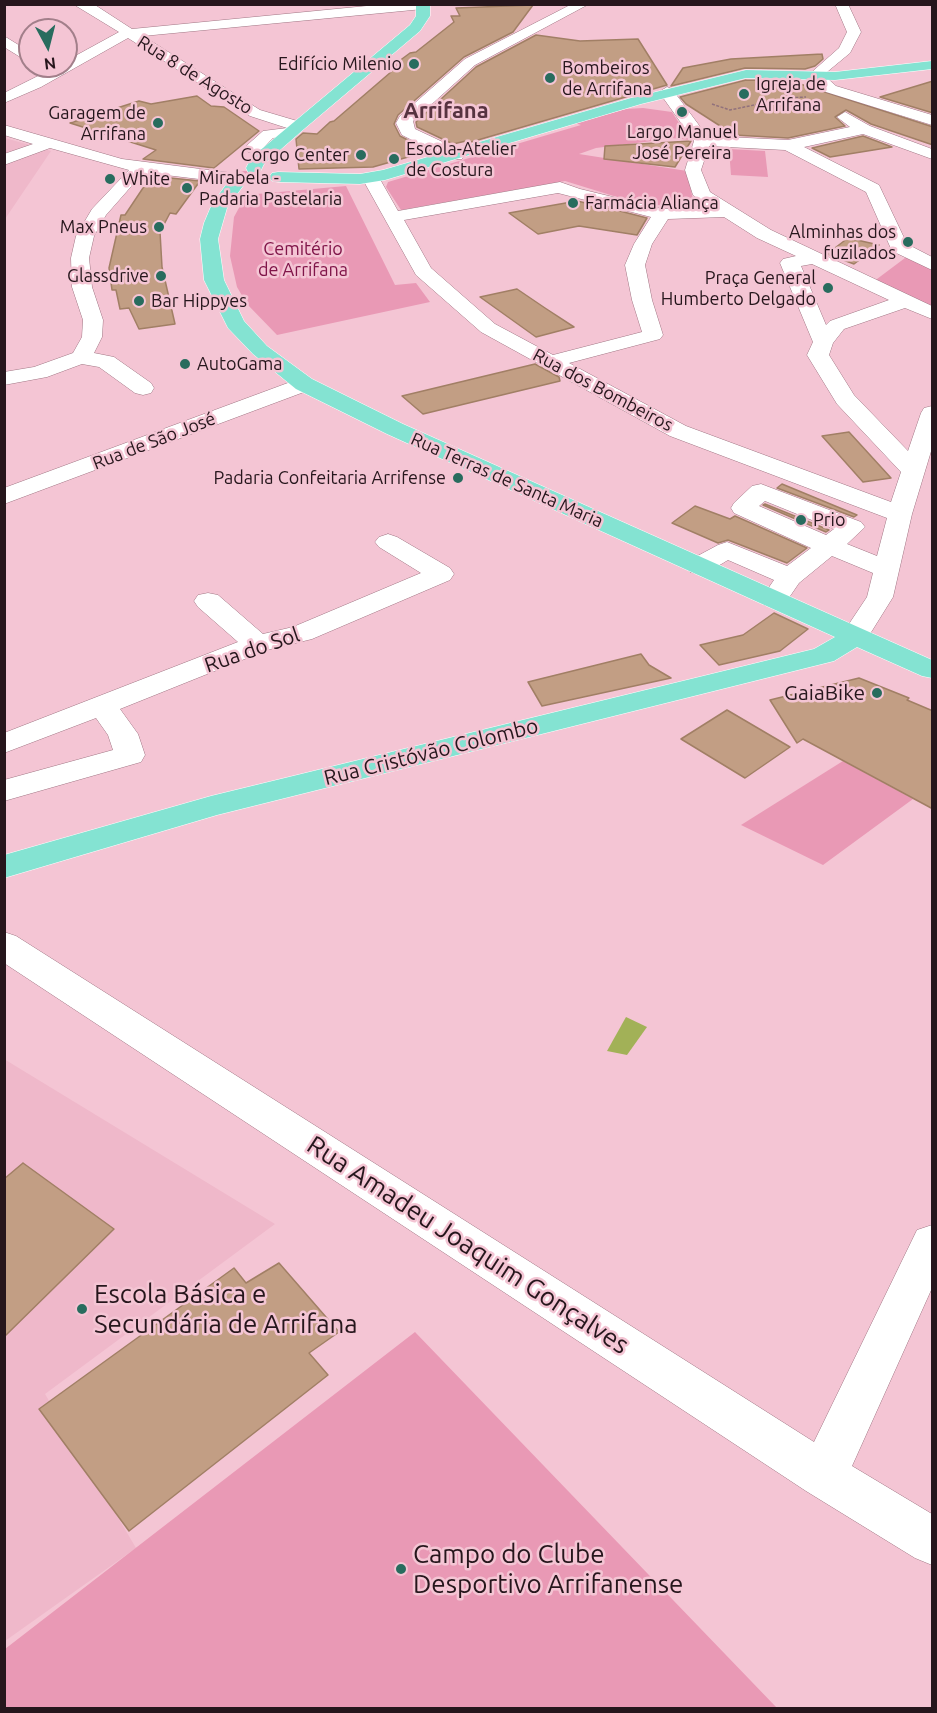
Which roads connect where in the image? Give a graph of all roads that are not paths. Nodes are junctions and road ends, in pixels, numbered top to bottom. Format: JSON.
{"nodes":[{"id":1,"x":277,"y":4,"type":"edge"},
{"id":2,"x":599,"y":4,"type":"edge"},
{"id":3,"x":830,"y":5,"type":"edge"},
{"id":4,"x":840,"y":5,"type":"edge"},
{"id":5,"x":86,"y":6,"type":"edge"},
{"id":6,"x":107,"y":6,"type":"edge"},
{"id":7,"x":426,"y":6,"type":"edge"},
{"id":8,"x":579,"y":12,"type":"edge"},
{"id":9,"x":285,"y":18,"type":"junction"},
{"id":10,"x":128,"y":33,"type":"junction"},
{"id":11,"x":4,"y":40,"type":"edge"},
{"id":12,"x":18,"y":50,"type":"edge"},
{"id":13,"x":78,"y":60,"type":"edge"},
{"id":14,"x":933,"y":65,"type":"edge"},
{"id":15,"x":46,"y":78,"type":"edge"},
{"id":16,"x":823,"y":81,"type":"junction"},
{"id":17,"x":812,"y":99,"type":"road end"},
{"id":18,"x":636,"y":101,"type":"junction"},
{"id":19,"x":674,"y":101,"type":"junction"},
{"id":20,"x":7,"y":103,"type":"edge"},
{"id":21,"x":835,"y":111,"type":"dead end"},
{"id":22,"x":933,"y":120,"type":"edge"},
{"id":23,"x":859,"y":126,"type":"junction"},
{"id":24,"x":294,"y":129,"type":"junction"},
{"id":25,"x":6,"y":131,"type":"edge"},
{"id":26,"x":702,"y":141,"type":"junction"},
{"id":27,"x":47,"y":144,"type":"junction"},
{"id":28,"x":788,"y":145,"type":"junction"},
{"id":29,"x":267,"y":153,"type":"joint"},
{"id":30,"x":463,"y":153,"type":"junction"},
{"id":31,"x":933,"y":154,"type":"edge"},
{"id":32,"x":4,"y":160,"type":"edge"},
{"id":33,"x":144,"y":168,"type":"junction"},
{"id":34,"x":254,"y":168,"type":"junction"},
{"id":35,"x":371,"y":178,"type":"junction"},
{"id":36,"x":250,"y":182,"type":"junction"},
{"id":37,"x":728,"y":211,"type":"junction"},
{"id":38,"x":662,"y":214,"type":"junction"},
{"id":39,"x":395,"y":221,"type":"junction"},
{"id":40,"x":908,"y":252,"type":"junction"},
{"id":41,"x":808,"y":259,"type":"dead end"},
{"id":42,"x":933,"y":264,"type":"edge"},
{"id":43,"x":868,"y":283,"type":"junction"},
{"id":44,"x":905,"y":301,"type":"junction"},
{"id":45,"x":933,"y":313,"type":"edge"},
{"id":46,"x":648,"y":320,"type":"junction"},
{"id":47,"x":823,"y":342,"type":"junction"},
{"id":48,"x":530,"y":351,"type":"junction"},
{"id":49,"x":81,"y":357,"type":"junction"},
{"id":50,"x":549,"y":362,"type":"junction"},
{"id":51,"x":4,"y":379,"type":"edge"},
{"id":52,"x":304,"y":384,"type":"junction"},
{"id":53,"x":143,"y":388,"type":"dead end"},
{"id":54,"x":933,"y":413,"type":"edge"},
{"id":55,"x":914,"y":471,"type":"junction"},
{"id":56,"x":4,"y":497,"type":"edge"},
{"id":57,"x":900,"y":514,"type":"junction"},
{"id":58,"x":388,"y":542,"type":"dead end"},
{"id":59,"x":699,"y":566,"type":"junction"},
{"id":60,"x":886,"y":569,"type":"junction"},
{"id":61,"x":790,"y":577,"type":"junction"},
{"id":62,"x":774,"y":599,"type":"junction"},
{"id":63,"x":208,"y":601,"type":"dead end"},
{"id":64,"x":855,"y":636,"type":"junction"},
{"id":65,"x":257,"y":644,"type":"junction"},
{"id":66,"x":933,"y":670,"type":"edge"},
{"id":67,"x":102,"y":705,"type":"junction"},
{"id":68,"x":8,"y":737,"type":"edge"},
{"id":69,"x":41,"y":780,"type":"junction"},
{"id":70,"x":4,"y":791,"type":"edge"},
{"id":71,"x":4,"y":867,"type":"edge"},
{"id":72,"x":4,"y":945,"type":"edge"},
{"id":73,"x":933,"y":1244,"type":"edge"},
{"id":74,"x":824,"y":1475,"type":"junction"},
{"id":75,"x":933,"y":1541,"type":"edge"}],
"edges":[{"from":1,"to":9,"type":"street"},
{"from":2,"to":8,"type":"street"},
{"from":3,"to":4,"type":"street"},
{"from":4,"to":16,"type":"street"},
{"from":5,"to":6,"type":"street"},
{"from":5,"to":10,"type":"street","name":"Rua 8 de Agosto"},
{"from":7,"to":9,"type":"street"},
{"from":7,"to":24,"type":"main road"},
{"from":8,"to":30,"type":"street"},
{"from":8,"to":30,"type":"street"},
{"from":9,"to":10,"type":"street"},
{"from":10,"to":13,"type":"street"},
{"from":10,"to":24,"type":"street","name":"Rua 8 de Agosto"},
{"from":11,"to":12,"type":"street"},
{"from":14,"to":16,"type":"main road"},
{"from":15,"to":20,"type":"street"},
{"from":16,"to":17,"type":"street"},
{"from":16,"to":19,"type":"main road"},
{"from":16,"to":22,"type":"street"},
{"from":18,"to":19,"type":"main road"},
{"from":18,"to":19,"type":"street"},
{"from":18,"to":30,"type":"main road"},
{"from":19,"to":26,"type":"street"},
{"from":20,"to":25,"type":"street"},
{"from":21,"to":23,"type":"street"},
{"from":23,"to":28,"type":"street"},
{"from":23,"to":31,"type":"street"},
{"from":24,"to":29,"type":"street"},
{"from":25,"to":27,"type":"street"},
{"from":26,"to":28,"type":"street"},
{"from":26,"to":37,"type":"street"},
{"from":27,"to":32,"type":"street"},
{"from":27,"to":33,"type":"street"},
{"from":28,"to":40,"type":"street"},
{"from":29,"to":34,"type":"main road"},
{"from":30,"to":35,"type":"main road"},
{"from":33,"to":36,"type":"street"},
{"from":33,"to":49,"type":"street"},
{"from":34,"to":36,"type":"main road"},
{"from":34,"to":36,"type":"main road"},
{"from":35,"to":36,"type":"main road"},
{"from":35,"to":39,"type":"street","name":"Rua dos Bombeiros"},
{"from":36,"to":52,"type":"main road","name":"Rua Terras de Santa Maria"},
{"from":37,"to":38,"type":"street"},
{"from":37,"to":43,"type":"street"},
{"from":38,"to":39,"type":"street"},
{"from":38,"to":46,"type":"street"},
{"from":39,"to":48,"type":"street","name":"Rua dos Bombeiros"},
{"from":40,"to":42,"type":"street"},
{"from":40,"to":43,"type":"street"},
{"from":41,"to":47,"type":"street"},
{"from":43,"to":44,"type":"street"},
{"from":44,"to":45,"type":"street"},
{"from":44,"to":47,"type":"street"},
{"from":46,"to":48,"type":"street"},
{"from":46,"to":50,"type":"street"},
{"from":47,"to":55,"type":"street"},
{"from":48,"to":50,"type":"street","name":"Rua dos Bombeiros"},
{"from":49,"to":51,"type":"street"},
{"from":49,"to":53,"type":"street"},
{"from":50,"to":57,"type":"street","name":"Rua dos Bombeiros"},
{"from":52,"to":56,"type":"street","name":"Rua de São José"},
{"from":52,"to":59,"type":"main road","name":"Rua Terras de Santa Maria"},
{"from":54,"to":55,"type":"street"},
{"from":55,"to":57,"type":"street"},
{"from":57,"to":60,"type":"street"},
{"from":58,"to":65,"type":"street","name":"Rua do Sol"},
{"from":59,"to":61,"type":"street"},
{"from":59,"to":62,"type":"main road","name":"Rua Terras de Santa Maria"},
{"from":60,"to":61,"type":"street"},
{"from":60,"to":64,"type":"street"},
{"from":61,"to":62,"type":"street"},
{"from":62,"to":64,"type":"main road","name":"Rua Terras de Santa Maria"},
{"from":63,"to":65,"type":"street"},
{"from":64,"to":66,"type":"main road","name":"Rua Terras de Santa Maria"},
{"from":64,"to":71,"type":"main road","name":"Rua Cristóvão Colombo"},
{"from":65,"to":67,"type":"street","name":"Rua do Sol"},
{"from":67,"to":68,"type":"street","name":"Rua do Sol"},
{"from":67,"to":69,"type":"street"},
{"from":68,"to":69,"type":"street"},
{"from":69,"to":70,"type":"street"},
{"from":72,"to":74,"type":"street","name":"Rua Amadeu Joaquim Gonçalves"},
{"from":73,"to":74,"type":"street"},
{"from":74,"to":75,"type":"street","name":"Rua Amadeu Joaquim Gonçalves"}]}
